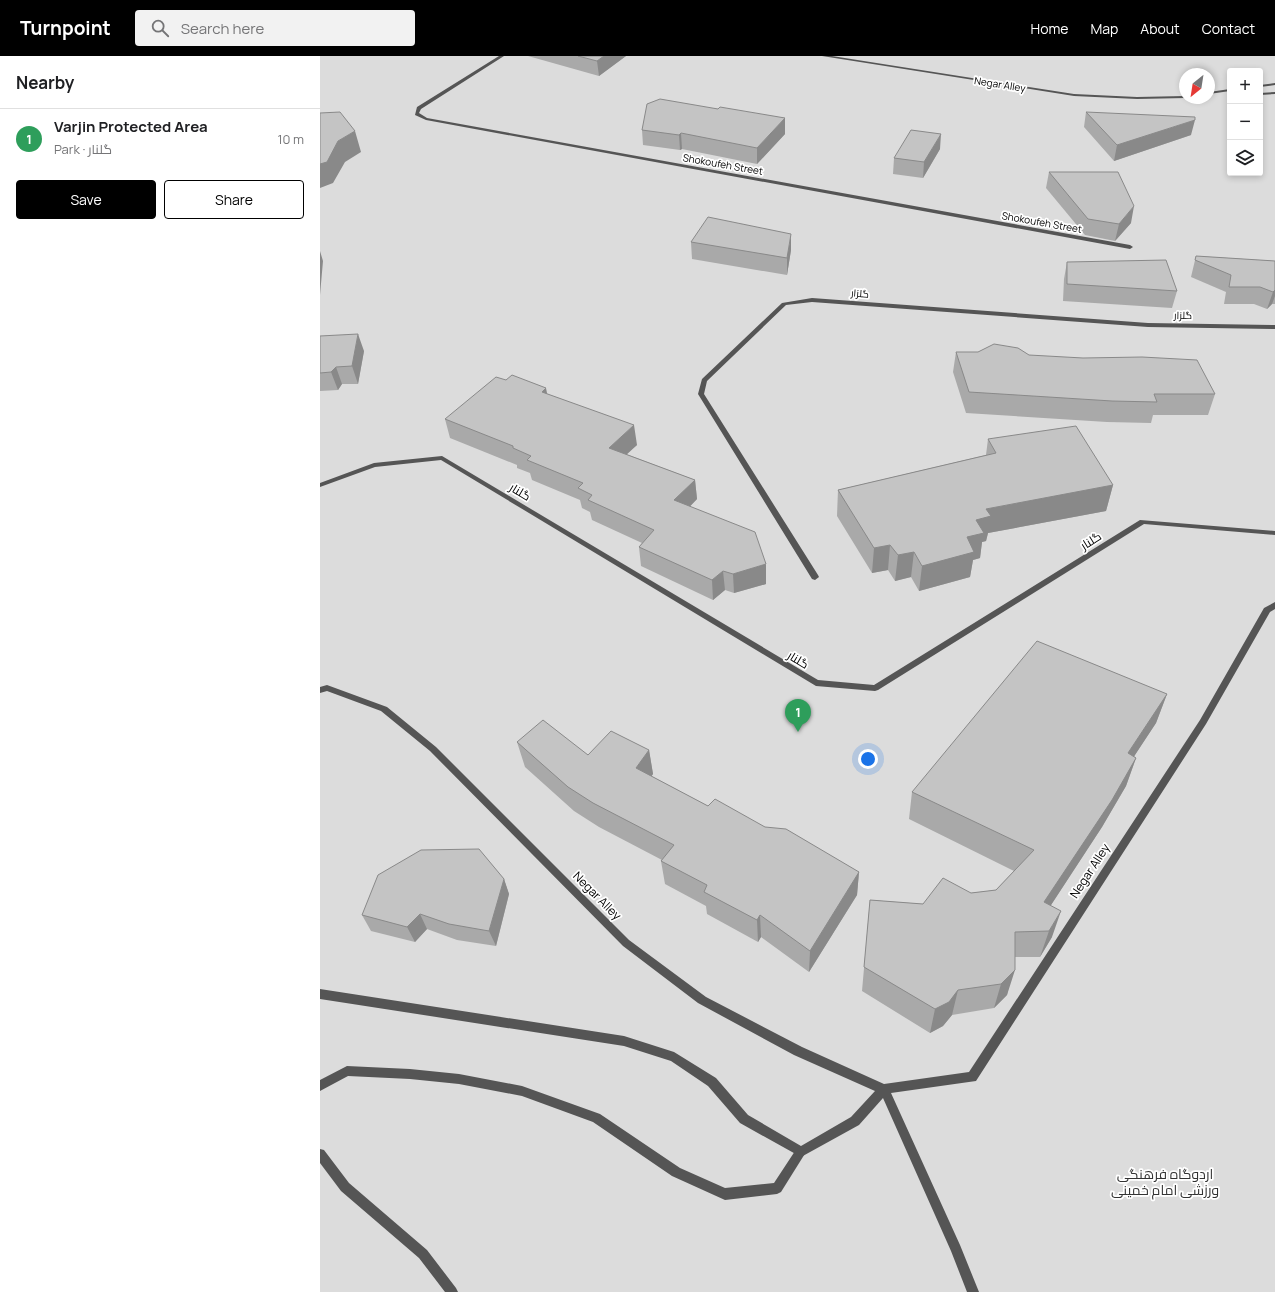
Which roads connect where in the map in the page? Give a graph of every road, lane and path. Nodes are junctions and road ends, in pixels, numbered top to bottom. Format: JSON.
{"nodes":[{"id":1,"x":502,"y":56,"type":"edge"},
{"id":2,"x":824,"y":56,"type":"edge"},
{"id":3,"x":1275,"y":84,"type":"edge"},
{"id":4,"x":1263,"y":86,"type":"edge"},
{"id":5,"x":1227,"y":91,"type":"edge"},
{"id":6,"x":1275,"y":93,"type":"edge"},
{"id":7,"x":1215,"y":94,"type":"edge"},
{"id":8,"x":1263,"y":94,"type":"edge"},
{"id":9,"x":1215,"y":95,"type":"edge"},
{"id":10,"x":1227,"y":95,"type":"edge"},
{"id":11,"x":1179,"y":98,"type":"edge"},
{"id":12,"x":1130,"y":247,"type":"dead end"},
{"id":13,"x":1275,"y":327,"type":"edge"},
{"id":14,"x":320,"y":485,"type":"edge"},
{"id":15,"x":1275,"y":533,"type":"edge"},
{"id":16,"x":815,"y":577,"type":"dead end"},
{"id":17,"x":1275,"y":604,"type":"edge"},
{"id":18,"x":320,"y":690,"type":"edge"},
{"id":19,"x":320,"y":994,"type":"edge"},
{"id":20,"x":320,"y":1086,"type":"edge"},
{"id":21,"x":884,"y":1089,"type":"junction"},
{"id":22,"x":801,"y":1152,"type":"junction"},
{"id":23,"x":320,"y":1154,"type":"edge"},
{"id":24,"x":452,"y":1292,"type":"edge"},
{"id":25,"x":973,"y":1292,"type":"edge"}],
"edges":[{"from":1,"to":12,"type":"street","name":"Shokoufeh Street"},
{"from":2,"to":11,"type":"street","name":"Negar Alley"},
{"from":3,"to":4,"type":"street"},
{"from":5,"to":7,"type":"street"},
{"from":6,"to":8,"type":"street"},
{"from":9,"to":10,"type":"street"},
{"from":13,"to":16,"type":"street","name":"گلزار"},
{"from":14,"to":15,"type":"street","name":"گلنار"},
{"from":17,"to":21,"type":"street","name":"Negar Alley"},
{"from":18,"to":21,"type":"street","name":"Negar Alley"},
{"from":19,"to":22,"type":"street"},
{"from":20,"to":22,"type":"street"},
{"from":21,"to":22,"type":"street"},
{"from":21,"to":25,"type":"street"},
{"from":23,"to":24,"type":"street"}]}
